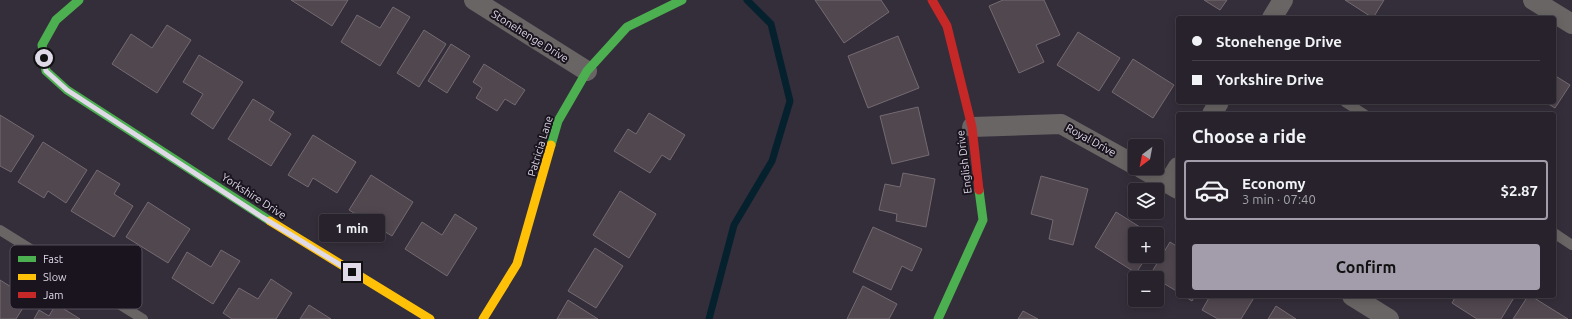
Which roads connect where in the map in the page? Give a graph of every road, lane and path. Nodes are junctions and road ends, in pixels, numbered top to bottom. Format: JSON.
{"nodes":[{"id":1,"x":79,"y":0,"type":"edge"},
{"id":2,"x":474,"y":0,"type":"edge"},
{"id":3,"x":682,"y":0,"type":"edge"},
{"id":4,"x":932,"y":0,"type":"edge"},
{"id":5,"x":1284,"y":0,"type":"edge"},
{"id":6,"x":1533,"y":0,"type":"edge"},
{"id":7,"x":1273,"y":16,"type":"edge"},
{"id":8,"x":1572,"y":24,"type":"edge"},
{"id":9,"x":587,"y":71,"type":"junction"},
{"id":10,"x":1348,"y":104,"type":"edge"},
{"id":11,"x":1361,"y":112,"type":"edge"},
{"id":12,"x":972,"y":127,"type":"junction"},
{"id":13,"x":1128,"y":160,"type":"edge"},
{"id":14,"x":1161,"y":175,"type":"edge"},
{"id":15,"x":1175,"y":180,"type":"edge"},
{"id":16,"x":0,"y":230,"type":"edge"},
{"id":17,"x":1556,"y":234,"type":"edge"},
{"id":18,"x":24,"y":245,"type":"edge"},
{"id":19,"x":1572,"y":245,"type":"edge"},
{"id":20,"x":1355,"y":298,"type":"edge"},
{"id":21,"x":127,"y":309,"type":"edge"},
{"id":22,"x":143,"y":319,"type":"edge"},
{"id":23,"x":430,"y":319,"type":"edge"},
{"id":24,"x":483,"y":319,"type":"edge"},
{"id":25,"x":938,"y":319,"type":"edge"},
{"id":26,"x":1390,"y":319,"type":"edge"}],
"edges":[{"from":1,"to":23,"type":"street","name":"Yorkshire Drive"},
{"from":2,"to":9,"type":"street","name":"Stonehenge Drive"},
{"from":3,"to":9,"type":"street","name":"Patricia Lane"},
{"from":4,"to":12,"type":"street","name":"English Drive"},
{"from":5,"to":7,"type":"street"},
{"from":6,"to":8,"type":"street"},
{"from":9,"to":24,"type":"street","name":"Patricia Lane"},
{"from":10,"to":11,"type":"lane"},
{"from":12,"to":13,"type":"street","name":"Royal Drive"},
{"from":12,"to":25,"type":"street","name":"English Drive"},
{"from":14,"to":15,"type":"street"},
{"from":16,"to":18,"type":"lane"},
{"from":17,"to":19,"type":"lane"},
{"from":20,"to":26,"type":"street"},
{"from":21,"to":22,"type":"lane"}]}
